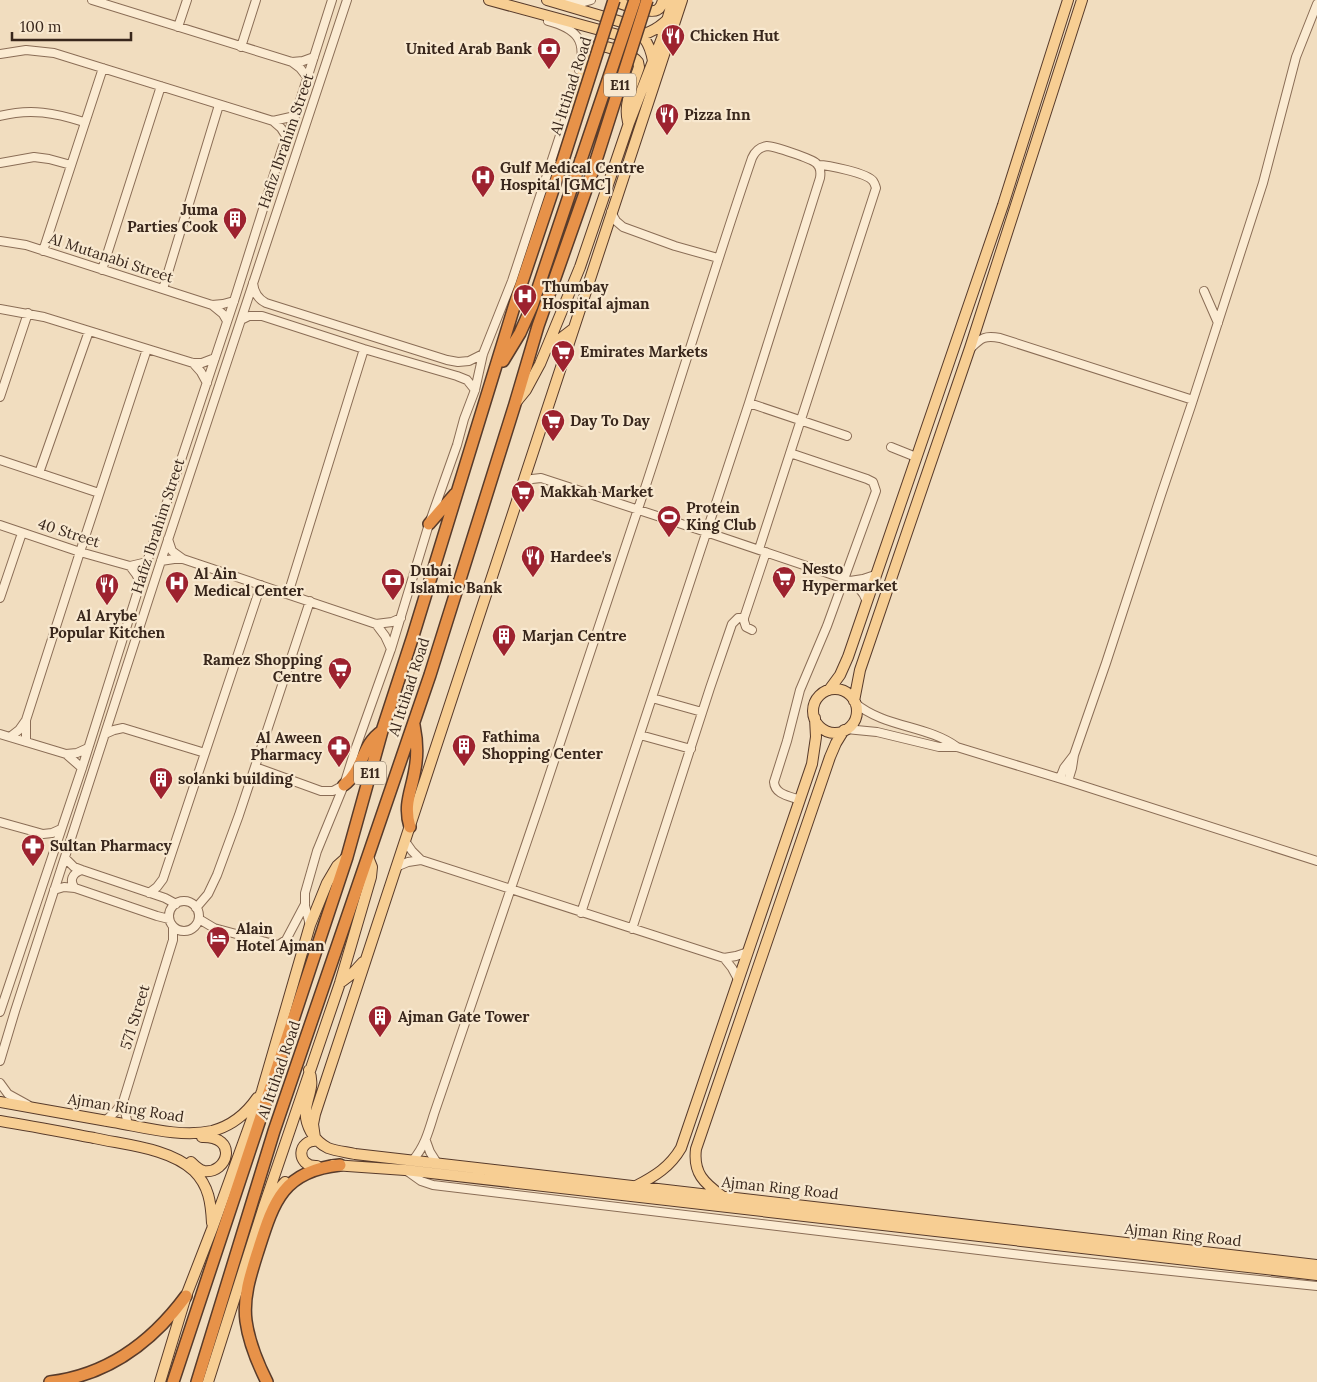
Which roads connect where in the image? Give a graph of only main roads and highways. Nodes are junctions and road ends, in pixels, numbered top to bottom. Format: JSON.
{"nodes":[{"id":1,"x":489,"y":0,"type":"edge"},
{"id":2,"x":614,"y":0,"type":"edge"},
{"id":3,"x":635,"y":0,"type":"edge"},
{"id":4,"x":647,"y":0,"type":"edge"},
{"id":5,"x":663,"y":0,"type":"edge"},
{"id":6,"x":673,"y":0,"type":"edge"},
{"id":7,"x":682,"y":0,"type":"edge"},
{"id":8,"x":1068,"y":0,"type":"edge"},
{"id":9,"x":1082,"y":0,"type":"edge"},
{"id":10,"x":551,"y":1,"type":"edge"},
{"id":11,"x":669,"y":17,"type":"junction"},
{"id":12,"x":642,"y":35,"type":"junction"},
{"id":13,"x":653,"y":61,"type":"junction"},
{"id":14,"x":571,"y":103,"type":"road end"},
{"id":15,"x":629,"y":122,"type":"junction"},
{"id":16,"x":519,"y":263,"type":"road end"},
{"id":17,"x":518,"y":294,"type":"junction"},
{"id":18,"x":574,"y":328,"type":"junction"},
{"id":19,"x":546,"y":349,"type":"junction"},
{"id":20,"x":496,"y":371,"type":"junction"},
{"id":21,"x":515,"y":404,"type":"junction"},
{"id":22,"x":458,"y":491,"type":"junction"},
{"id":23,"x":429,"y":524,"type":"road end"},
{"id":24,"x":829,"y":690,"type":"junction"},
{"id":25,"x":855,"y":702,"type":"junction"},
{"id":26,"x":815,"y":718,"type":"junction"},
{"id":27,"x":414,"y":723,"type":"junction"},
{"id":28,"x":845,"y":730,"type":"junction"},
{"id":29,"x":382,"y":731,"type":"junction"},
{"id":30,"x":344,"y":785,"type":"road end"},
{"id":31,"x":410,"y":827,"type":"junction"},
{"id":32,"x":347,"y":857,"type":"junction"},
{"id":33,"x":368,"y":857,"type":"junction"},
{"id":34,"x":367,"y":956,"type":"junction"},
{"id":35,"x":340,"y":983,"type":"junction"},
{"id":36,"x":717,"y":1042,"type":"junction"},
{"id":37,"x":309,"y":1070,"type":"junction"},
{"id":38,"x":721,"y":1076,"type":"junction"},
{"id":39,"x":262,"y":1091,"type":"junction"},
{"id":40,"x":0,"y":1102,"type":"edge"},
{"id":41,"x":0,"y":1121,"type":"edge"},
{"id":42,"x":157,"y":1130,"type":"junction"},
{"id":43,"x":317,"y":1140,"type":"junction"},
{"id":44,"x":141,"y":1148,"type":"junction"},
{"id":45,"x":340,"y":1165,"type":"junction"},
{"id":46,"x":317,"y":1166,"type":"junction"},
{"id":47,"x":635,"y":1186,"type":"junction"},
{"id":48,"x":723,"y":1196,"type":"junction"},
{"id":49,"x":264,"y":1206,"type":"junction"},
{"id":50,"x":212,"y":1230,"type":"junction"},
{"id":51,"x":1317,"y":1265,"type":"edge"},
{"id":52,"x":244,"y":1267,"type":"junction"},
{"id":53,"x":1317,"y":1275,"type":"edge"},
{"id":54,"x":186,"y":1296,"type":"junction"},
{"id":55,"x":50,"y":1382,"type":"edge"},
{"id":56,"x":160,"y":1382,"type":"edge"},
{"id":57,"x":173,"y":1382,"type":"edge"},
{"id":58,"x":197,"y":1382,"type":"edge"},
{"id":59,"x":208,"y":1382,"type":"edge"},
{"id":60,"x":261,"y":1382,"type":"edge"},
{"id":61,"x":267,"y":1382,"type":"edge"}],
"edges":[{"from":1,"to":12,"type":"main road"},
{"from":2,"to":5,"type":"main road"},
{"from":2,"to":17,"type":"highway","name":"Al Ittihad Road","number":"E11","bridge":true},
{"from":3,"to":20,"type":"highway","bridge":true},
{"from":4,"to":21,"type":"highway","name":"Al Ittihad Road","number":"E11","bridge":true},
{"from":6,"to":11,"type":"main road"},
{"from":7,"to":18,"type":"main road"},
{"from":8,"to":24,"type":"main road"},
{"from":9,"to":25,"type":"main road"},
{"from":10,"to":12,"type":"main road"},
{"from":11,"to":12,"type":"main road"},
{"from":11,"to":13,"type":"main road"},
{"from":12,"to":13,"type":"main road"},
{"from":13,"to":15,"type":"main road"},
{"from":14,"to":15,"type":"main road"},
{"from":15,"to":19,"type":"main road"},
{"from":16,"to":17,"type":"highway"},
{"from":17,"to":20,"type":"highway","name":"Al Ittihad Road","number":"E11"},
{"from":18,"to":19,"type":"main road"},
{"from":18,"to":31,"type":"main road"},
{"from":19,"to":21,"type":"main road"},
{"from":20,"to":22,"type":"highway","name":"Al Ittihad Road","number":"E11"},
{"from":21,"to":27,"type":"highway","name":"Al Ittihad Road","number":"E11"},
{"from":22,"to":23,"type":"highway"},
{"from":22,"to":29,"type":"highway","name":"Al Ittihad Road","number":"E11"},
{"from":24,"to":25,"type":"main road"},
{"from":24,"to":26,"type":"main road"},
{"from":25,"to":28,"type":"main road"},
{"from":26,"to":28,"type":"main road"},
{"from":26,"to":36,"type":"main road"},
{"from":27,"to":31,"type":"highway"},
{"from":27,"to":33,"type":"highway","name":"Al Ittihad Road","number":"E11"},
{"from":28,"to":38,"type":"main road"},
{"from":29,"to":30,"type":"highway"},
{"from":29,"to":32,"type":"highway","name":"Al Ittihad Road","number":"E11"},
{"from":31,"to":34,"type":"main road"},
{"from":32,"to":39,"type":"main road"},
{"from":32,"to":57,"type":"highway","name":"Al Ittihad Road","number":"E11"},
{"from":33,"to":35,"type":"main road"},
{"from":33,"to":58,"type":"highway","name":"Al Ittihad Road","number":"E11"},
{"from":34,"to":35,"type":"main road"},
{"from":34,"to":43,"type":"main road"},
{"from":35,"to":37,"type":"main road"},
{"from":36,"to":38,"type":"main road"},
{"from":36,"to":47,"type":"main road"},
{"from":37,"to":43,"type":"main road"},
{"from":37,"to":49,"type":"main road"},
{"from":38,"to":48,"type":"main road"},
{"from":39,"to":42,"type":"main road","name":"Ajman Ring Road"},
{"from":39,"to":50,"type":"main road"},
{"from":40,"to":42,"type":"main road","name":"Ajman Ring Road"},
{"from":41,"to":44,"type":"main road"},
{"from":42,"to":44,"type":"main road"},
{"from":43,"to":46,"type":"main road"},
{"from":43,"to":47,"type":"main road","name":"Ajman Ring Road"},
{"from":44,"to":50,"type":"main road"},
{"from":45,"to":46,"type":"main road","name":"Ajman Ring Road"},
{"from":45,"to":53,"type":"main road","name":"Ajman Ring Road"},
{"from":45,"to":61,"type":"highway"},
{"from":46,"to":49,"type":"main road","name":"Ajman Ring Road"},
{"from":47,"to":48,"type":"main road","name":"Ajman Ring Road"},
{"from":48,"to":51,"type":"main road","name":"Ajman Ring Road"},
{"from":49,"to":52,"type":"main road"},
{"from":50,"to":54,"type":"main road"},
{"from":52,"to":59,"type":"main road"},
{"from":52,"to":60,"type":"highway"},
{"from":54,"to":55,"type":"highway"},
{"from":54,"to":56,"type":"main road"}]}
